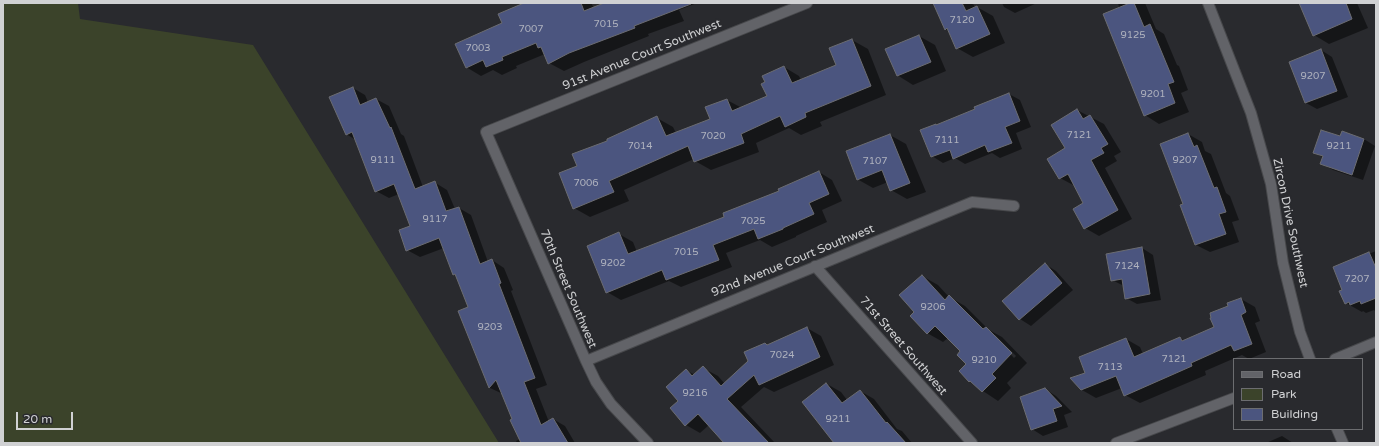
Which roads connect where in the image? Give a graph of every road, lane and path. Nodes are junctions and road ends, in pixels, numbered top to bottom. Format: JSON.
{"nodes":[{"id":1,"x":807,"y":3,"type":"edge"},
{"id":2,"x":1208,"y":3,"type":"edge"},
{"id":3,"x":486,"y":132,"type":"joint"},
{"id":4,"x":1014,"y":206,"type":"dead end"},
{"id":5,"x":815,"y":266,"type":"junction"},
{"id":6,"x":1376,"y":342,"type":"edge"},
{"id":7,"x":1310,"y":358,"type":"edge"},
{"id":8,"x":1337,"y":358,"type":"edge"},
{"id":9,"x":586,"y":361,"type":"junction"},
{"id":10,"x":1233,"y":398,"type":"edge"},
{"id":11,"x":1337,"y":430,"type":"edge"},
{"id":12,"x":648,"y":443,"type":"edge"},
{"id":13,"x":972,"y":443,"type":"edge"},
{"id":14,"x":1116,"y":443,"type":"edge"},
{"id":15,"x":1343,"y":443,"type":"edge"}],
"edges":[{"from":1,"to":3,"type":"street","name":"91st Avenue Court Southwest"},
{"from":2,"to":7,"type":"street","name":"Zircon Drive Southwest"},
{"from":3,"to":9,"type":"street","name":"70th Street Southwest"},
{"from":4,"to":5,"type":"street","name":"92nd Avenue Court Southwest"},
{"from":5,"to":9,"type":"street","name":"92nd Avenue Court Southwest"},
{"from":5,"to":13,"type":"street","name":"71st Street Southwest"},
{"from":6,"to":8,"type":"street"},
{"from":9,"to":12,"type":"street","name":"70th Street Southwest"},
{"from":10,"to":14,"type":"street"},
{"from":11,"to":15,"type":"street"}]}
